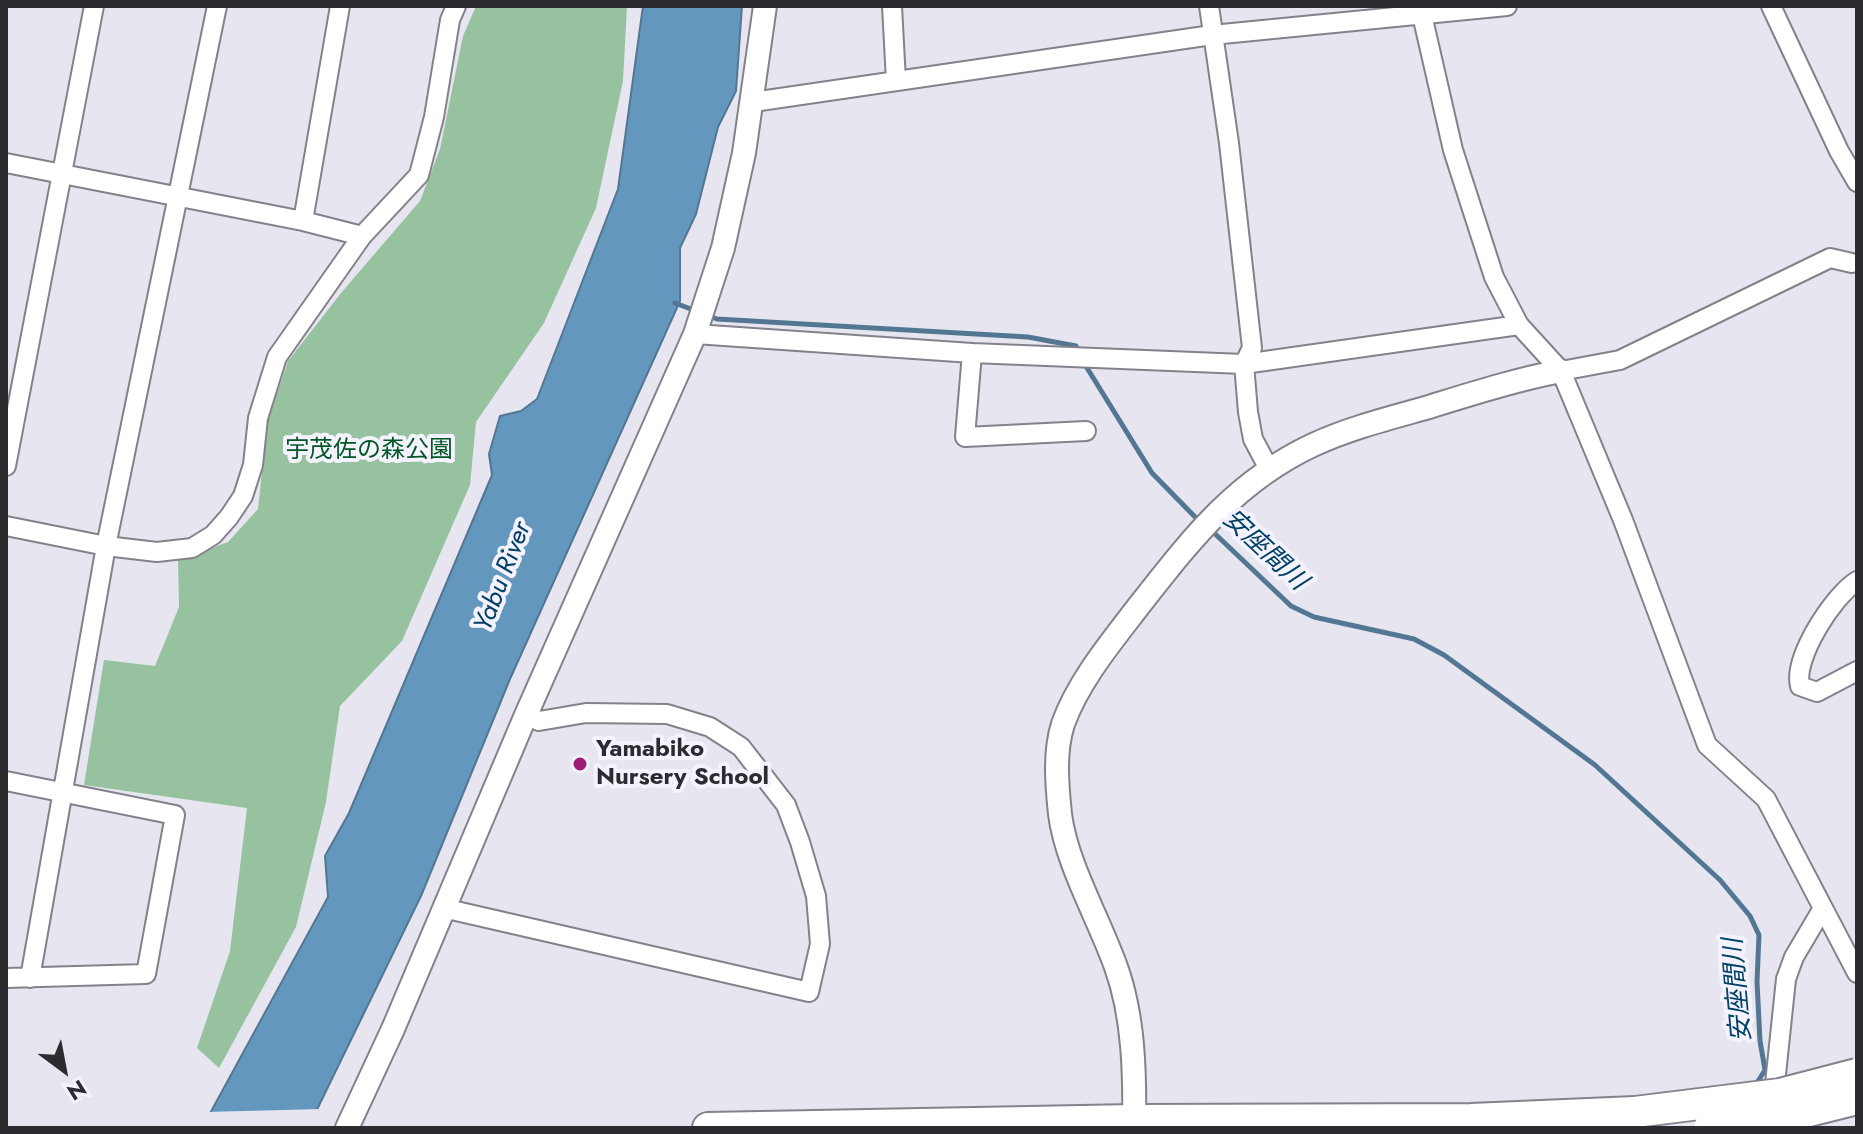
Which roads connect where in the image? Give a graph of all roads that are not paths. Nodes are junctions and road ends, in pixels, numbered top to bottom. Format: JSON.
{"nodes":[{"id":1,"x":94,"y":6,"type":"edge"},
{"id":2,"x":217,"y":6,"type":"edge"},
{"id":3,"x":340,"y":6,"type":"edge"},
{"id":4,"x":456,"y":6,"type":"edge"},
{"id":5,"x":765,"y":6,"type":"edge"},
{"id":6,"x":892,"y":6,"type":"edge"},
{"id":7,"x":1209,"y":6,"type":"edge"},
{"id":8,"x":1507,"y":6,"type":"edge"},
{"id":9,"x":1771,"y":6,"type":"edge"},
{"id":10,"x":1421,"y":9,"type":"edge"},
{"id":11,"x":1212,"y":35,"type":"junction"},
{"id":12,"x":896,"y":81,"type":"junction"},
{"id":13,"x":753,"y":102,"type":"junction"},
{"id":14,"x":6,"y":163,"type":"edge"},
{"id":15,"x":62,"y":175,"type":"junction"},
{"id":16,"x":1857,"y":182,"type":"edge"},
{"id":17,"x":180,"y":195,"type":"junction"},
{"id":18,"x":303,"y":221,"type":"junction"},
{"id":19,"x":362,"y":236,"type":"junction"},
{"id":20,"x":1855,"y":266,"type":"edge"},
{"id":21,"x":1519,"y":325,"type":"junction"},
{"id":22,"x":695,"y":334,"type":"junction"},
{"id":23,"x":972,"y":353,"type":"junction"},
{"id":24,"x":1244,"y":364,"type":"junction"},
{"id":25,"x":1561,"y":371,"type":"junction"},
{"id":26,"x":1086,"y":431,"type":"dead end"},
{"id":27,"x":6,"y":466,"type":"edge"},
{"id":28,"x":1269,"y":469,"type":"junction"},
{"id":29,"x":6,"y":526,"type":"edge"},
{"id":30,"x":106,"y":546,"type":"junction"},
{"id":31,"x":1857,"y":581,"type":"edge"},
{"id":32,"x":1857,"y":671,"type":"edge"},
{"id":33,"x":526,"y":715,"type":"junction"},
{"id":34,"x":6,"y":781,"type":"edge"},
{"id":35,"x":63,"y":790,"type":"junction"},
{"id":36,"x":443,"y":908,"type":"junction"},
{"id":37,"x":1823,"y":908,"type":"junction"},
{"id":38,"x":1857,"y":973,"type":"edge"},
{"id":39,"x":6,"y":978,"type":"edge"},
{"id":40,"x":30,"y":978,"type":"junction"},
{"id":41,"x":1857,"y":1074,"type":"edge"},
{"id":42,"x":1857,"y":1099,"type":"edge"},
{"id":43,"x":1134,"y":1124,"type":"edge"},
{"id":44,"x":347,"y":1128,"type":"edge"},
{"id":45,"x":708,"y":1128,"type":"edge"},
{"id":46,"x":1709,"y":1128,"type":"edge"},
{"id":47,"x":1767,"y":1128,"type":"edge"}],
"edges":[{"from":1,"to":15,"type":"street"},
{"from":2,"to":17,"type":"street"},
{"from":3,"to":18,"type":"street"},
{"from":4,"to":19,"type":"street"},
{"from":5,"to":13,"type":"street"},
{"from":6,"to":12,"type":"street"},
{"from":7,"to":11,"type":"street"},
{"from":8,"to":10,"type":"street"},
{"from":9,"to":16,"type":"street"},
{"from":10,"to":11,"type":"street"},
{"from":10,"to":21,"type":"street"},
{"from":11,"to":12,"type":"street"},
{"from":11,"to":24,"type":"street"},
{"from":12,"to":13,"type":"street"},
{"from":13,"to":22,"type":"street"},
{"from":14,"to":15,"type":"street"},
{"from":15,"to":17,"type":"street"},
{"from":15,"to":27,"type":"street"},
{"from":17,"to":18,"type":"street"},
{"from":17,"to":30,"type":"street"},
{"from":18,"to":19,"type":"street"},
{"from":19,"to":30,"type":"street"},
{"from":20,"to":25,"type":"street"},
{"from":21,"to":24,"type":"street"},
{"from":21,"to":25,"type":"street"},
{"from":22,"to":23,"type":"street"},
{"from":22,"to":33,"type":"street"},
{"from":23,"to":24,"type":"street"},
{"from":23,"to":26,"type":"street"},
{"from":24,"to":28,"type":"street"},
{"from":25,"to":28,"type":"street"},
{"from":25,"to":37,"type":"street"},
{"from":28,"to":43,"type":"street"},
{"from":29,"to":30,"type":"street"},
{"from":30,"to":35,"type":"street"},
{"from":31,"to":32,"type":"street"},
{"from":33,"to":36,"type":"street"},
{"from":33,"to":36,"type":"street"},
{"from":34,"to":35,"type":"street"},
{"from":35,"to":40,"type":"street"},
{"from":35,"to":40,"type":"street"},
{"from":36,"to":44,"type":"street"},
{"from":37,"to":38,"type":"street"},
{"from":37,"to":47,"type":"street"},
{"from":39,"to":40,"type":"street"},
{"from":41,"to":43,"type":"highway","bridge":true},
{"from":42,"to":46,"type":"highway","bridge":true},
{"from":43,"to":45,"type":"highway"}]}
